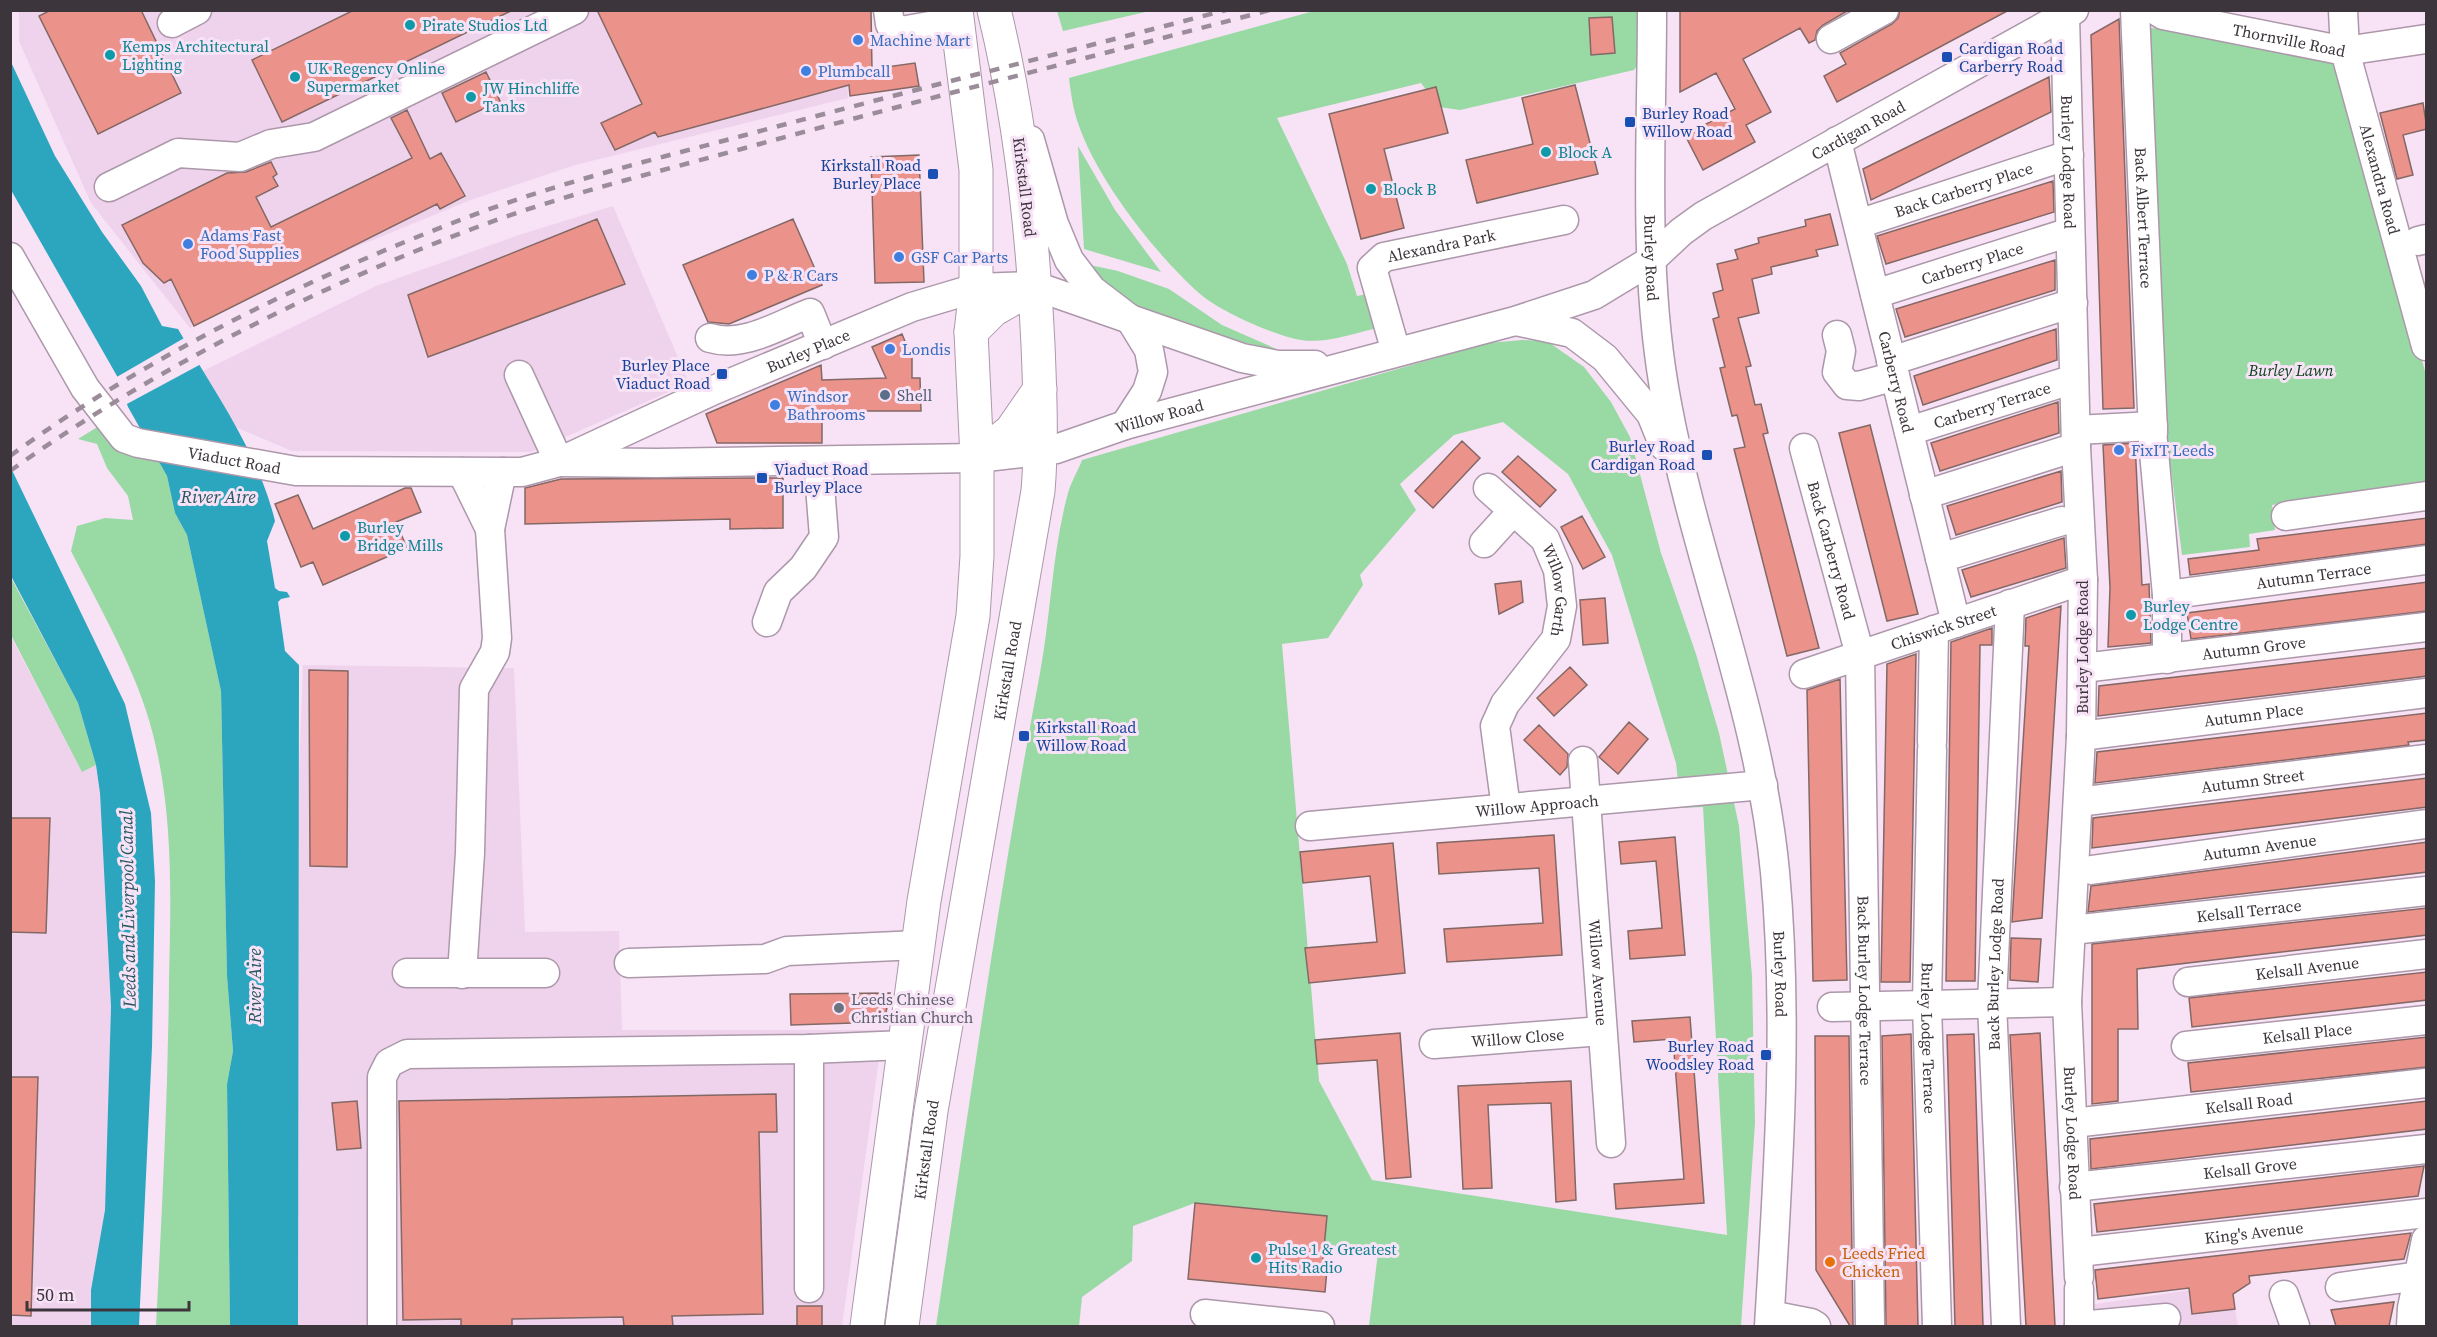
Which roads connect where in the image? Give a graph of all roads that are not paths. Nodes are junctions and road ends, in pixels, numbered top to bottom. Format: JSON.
{"nodes":[{"id":1,"x":197,"y":10,"type":"edge"},
{"id":2,"x":574,"y":10,"type":"edge"},
{"id":3,"x":888,"y":10,"type":"edge"},
{"id":4,"x":994,"y":10,"type":"edge"},
{"id":5,"x":1652,"y":10,"type":"edge"},
{"id":6,"x":1884,"y":10,"type":"edge"},
{"id":7,"x":2135,"y":10,"type":"edge"},
{"id":8,"x":2155,"y":10,"type":"edge"},
{"id":9,"x":2343,"y":10,"type":"edge"},
{"id":10,"x":2069,"y":13,"type":"edge"},
{"id":11,"x":957,"y":16,"type":"edge"},
{"id":12,"x":172,"y":23,"type":"dead end"},
{"id":13,"x":1831,"y":39,"type":"dead end"},
{"id":14,"x":2427,"y":39,"type":"edge"},
{"id":15,"x":1002,"y":44,"type":"junction"},
{"id":16,"x":2345,"y":51,"type":"junction"},
{"id":17,"x":1838,"y":141,"type":"junction"},
{"id":18,"x":2068,"y":155,"type":"junction"},
{"id":19,"x":109,"y":187,"type":"dead end"},
{"id":20,"x":1564,"y":220,"type":"dead end"},
{"id":21,"x":1858,"y":224,"type":"junction"},
{"id":22,"x":2070,"y":232,"type":"junction"},
{"id":23,"x":10,"y":257,"type":"edge"},
{"id":24,"x":1650,"y":261,"type":"junction"},
{"id":25,"x":1035,"y":286,"type":"junction"},
{"id":26,"x":976,"y":288,"type":"junction"},
{"id":27,"x":1875,"y":294,"type":"junction"},
{"id":28,"x":2073,"y":303,"type":"junction"},
{"id":29,"x":1130,"y":319,"type":"junction"},
{"id":30,"x":1515,"y":321,"type":"junction"},
{"id":31,"x":971,"y":332,"type":"junction"},
{"id":32,"x":1837,"y":335,"type":"dead end"},
{"id":33,"x":711,"y":338,"type":"dead end"},
{"id":34,"x":823,"y":345,"type":"junction"},
{"id":35,"x":2427,"y":346,"type":"edge"},
{"id":36,"x":1396,"y":352,"type":"junction"},
{"id":37,"x":1341,"y":366,"type":"junction"},
{"id":38,"x":1893,"y":368,"type":"junction"},
{"id":39,"x":519,"y":375,"type":"dead end"},
{"id":40,"x":2074,"y":379,"type":"junction"},
{"id":41,"x":1040,"y":388,"type":"junction"},
{"id":42,"x":644,"y":422,"type":"junction"},
{"id":43,"x":1125,"y":425,"type":"junction"},
{"id":44,"x":1909,"y":431,"type":"junction"},
{"id":45,"x":2153,"y":433,"type":"junction"},
{"id":46,"x":2076,"y":439,"type":"junction"},
{"id":47,"x":1804,"y":448,"type":"dead end"},
{"id":48,"x":1042,"y":450,"type":"junction"},
{"id":49,"x":977,"y":458,"type":"junction"},
{"id":50,"x":818,"y":461,"type":"junction"},
{"id":51,"x":559,"y":462,"type":"junction"},
{"id":52,"x":657,"y":463,"type":"junction"},
{"id":53,"x":462,"y":472,"type":"junction"},
{"id":54,"x":502,"y":472,"type":"junction"},
{"id":55,"x":1488,"y":488,"type":"dead end"},
{"id":56,"x":1924,"y":495,"type":"junction"},
{"id":57,"x":2427,"y":496,"type":"edge"},
{"id":58,"x":1688,"y":500,"type":"junction"},
{"id":59,"x":1512,"y":512,"type":"junction"},
{"id":60,"x":2286,"y":516,"type":"dead end"},
{"id":61,"x":2062,"y":521,"type":"dead end"},
{"id":62,"x":489,"y":529,"type":"junction"},
{"id":63,"x":1484,"y":543,"type":"dead end"},
{"id":64,"x":1940,"y":558,"type":"junction"},
{"id":65,"x":2427,"y":560,"type":"edge"},
{"id":66,"x":2083,"y":580,"type":"junction"},
{"id":67,"x":2167,"y":595,"type":"junction"},
{"id":68,"x":2010,"y":604,"type":"junction"},
{"id":69,"x":767,"y":622,"type":"dead end"},
{"id":70,"x":1945,"y":626,"type":"junction"},
{"id":71,"x":2427,"y":627,"type":"edge"},
{"id":72,"x":1860,"y":655,"type":"junction"},
{"id":73,"x":2167,"y":660,"type":"junction"},
{"id":74,"x":2083,"y":669,"type":"junction"},
{"id":75,"x":1804,"y":674,"type":"dead end"},
{"id":76,"x":2427,"y":693,"type":"edge"},
{"id":77,"x":2081,"y":736,"type":"junction"},
{"id":78,"x":2427,"y":759,"type":"edge"},
{"id":79,"x":1583,"y":761,"type":"dead end"},
{"id":80,"x":1763,"y":785,"type":"junction"},
{"id":81,"x":1586,"y":801,"type":"junction"},
{"id":82,"x":2078,"y":802,"type":"junction"},
{"id":83,"x":1506,"y":808,"type":"junction"},
{"id":84,"x":2427,"y":824,"type":"edge"},
{"id":85,"x":1310,"y":826,"type":"dead end"},
{"id":86,"x":2091,"y":870,"type":"dead end"},
{"id":87,"x":2427,"y":891,"type":"edge"},
{"id":88,"x":2072,"y":930,"type":"junction"},
{"id":89,"x":918,"y":945,"type":"junction"},
{"id":90,"x":2427,"y":954,"type":"edge"},
{"id":91,"x":629,"y":963,"type":"dead end"},
{"id":92,"x":407,"y":973,"type":"dead end"},
{"id":93,"x":545,"y":973,"type":"dead end"},
{"id":94,"x":462,"y":974,"type":"junction"},
{"id":95,"x":2188,"y":982,"type":"dead end"},
{"id":96,"x":2067,"y":1002,"type":"junction"},
{"id":97,"x":1992,"y":1003,"type":"junction"},
{"id":98,"x":1927,"y":1005,"type":"junction"},
{"id":99,"x":1864,"y":1006,"type":"junction"},
{"id":100,"x":1832,"y":1007,"type":"dead end"},
{"id":101,"x":2427,"y":1020,"type":"edge"},
{"id":102,"x":1602,"y":1030,"type":"junction"},
{"id":103,"x":1434,"y":1044,"type":"dead end"},
{"id":104,"x":905,"y":1045,"type":"junction"},
{"id":105,"x":2186,"y":1046,"type":"dead end"},
{"id":106,"x":809,"y":1049,"type":"junction"},
{"id":107,"x":2427,"y":1083,"type":"edge"},
{"id":108,"x":2073,"y":1123,"type":"junction"},
{"id":109,"x":1611,"y":1143,"type":"dead end"},
{"id":110,"x":2427,"y":1149,"type":"edge"},
{"id":111,"x":2074,"y":1187,"type":"junction"},
{"id":112,"x":2427,"y":1213,"type":"edge"},
{"id":113,"x":2427,"y":1240,"type":"edge"},
{"id":114,"x":2079,"y":1273,"type":"junction"},
{"id":115,"x":2419,"y":1276,"type":"junction"},
{"id":116,"x":2340,"y":1287,"type":"dead end"},
{"id":117,"x":809,"y":1288,"type":"dead end"},
{"id":118,"x":2284,"y":1295,"type":"dead end"},
{"id":119,"x":1205,"y":1314,"type":"dead end"},
{"id":120,"x":2166,"y":1318,"type":"dead end"},
{"id":121,"x":1769,"y":1321,"type":"edge"},
{"id":122,"x":382,"y":1326,"type":"edge"},
{"id":123,"x":867,"y":1326,"type":"edge"},
{"id":124,"x":902,"y":1326,"type":"edge"},
{"id":125,"x":1320,"y":1326,"type":"edge"},
{"id":126,"x":1816,"y":1326,"type":"edge"},
{"id":127,"x":1870,"y":1326,"type":"edge"},
{"id":128,"x":1936,"y":1326,"type":"edge"},
{"id":129,"x":2006,"y":1326,"type":"edge"},
{"id":130,"x":2079,"y":1326,"type":"edge"},
{"id":131,"x":2295,"y":1326,"type":"edge"},
{"id":132,"x":2411,"y":1326,"type":"edge"}],
"edges":[{"from":1,"to":12,"type":"street"},
{"from":2,"to":19,"type":"street"},
{"from":3,"to":11,"type":"street"},
{"from":4,"to":15,"type":"main road","name":"Kirkstall Road"},
{"from":5,"to":24,"type":"street","name":"Burley Road"},
{"from":6,"to":13,"type":"street"},
{"from":7,"to":45,"type":"street","name":"Back Albert Terrace"},
{"from":8,"to":16,"type":"street","name":"Thornville Road"},
{"from":9,"to":16,"type":"street","name":"Alexandra Road"},
{"from":10,"to":17,"type":"street","name":"Cardigan Road"},
{"from":10,"to":18,"type":"street","name":"Burley Lodge Road"},
{"from":11,"to":26,"type":"main road"},
{"from":14,"to":16,"type":"street","name":"Thornville Road"},
{"from":15,"to":25,"type":"main road","name":"Kirkstall Road"},
{"from":15,"to":29,"type":"street"},
{"from":16,"to":35,"type":"street","name":"Alexandra Road"},
{"from":17,"to":21,"type":"street","name":"Carberry Road"},
{"from":17,"to":24,"type":"street","name":"Cardigan Road"},
{"from":18,"to":21,"type":"street","name":"Back Carberry Place"},
{"from":18,"to":22,"type":"street","name":"Burley Lodge Road"},
{"from":20,"to":36,"type":"street","name":"Alexandra Park"},
{"from":21,"to":27,"type":"street","name":"Carberry Road"},
{"from":22,"to":27,"type":"street","name":"Carberry Place"},
{"from":22,"to":28,"type":"street","name":"Burley Lodge Road"},
{"from":23,"to":53,"type":"street","name":"Viaduct Road"},
{"from":24,"to":30,"type":"street","name":"Willow Road"},
{"from":24,"to":58,"type":"street","name":"Burley Road"},
{"from":25,"to":26,"type":"street","name":"Burley Place"},
{"from":25,"to":29,"type":"street","name":"Willow Road"},
{"from":25,"to":31,"type":"main road"},
{"from":25,"to":41,"type":"main road","name":"Kirkstall Road"},
{"from":26,"to":31,"type":"main road"},
{"from":26,"to":34,"type":"street","name":"Burley Place"},
{"from":27,"to":38,"type":"street","name":"Carberry Road"},
{"from":28,"to":38,"type":"street"},
{"from":28,"to":40,"type":"street","name":"Burley Lodge Road"},
{"from":29,"to":37,"type":"street","name":"Willow Road"},
{"from":29,"to":43,"type":"street"},
{"from":30,"to":36,"type":"street","name":"Willow Road"},
{"from":30,"to":58,"type":"street"},
{"from":31,"to":49,"type":"main road"},
{"from":32,"to":38,"type":"street"},
{"from":33,"to":34,"type":"street"},
{"from":34,"to":42,"type":"street","name":"Burley Place"},
{"from":36,"to":37,"type":"street","name":"Willow Road"},
{"from":37,"to":43,"type":"street","name":"Willow Road"},
{"from":38,"to":44,"type":"street","name":"Carberry Road"},
{"from":39,"to":51,"type":"street"},
{"from":40,"to":44,"type":"street","name":"Carberry Terrace"},
{"from":40,"to":46,"type":"street","name":"Burley Lodge Road"},
{"from":41,"to":48,"type":"main road","name":"Kirkstall Road"},
{"from":41,"to":49,"type":"main road"},
{"from":42,"to":51,"type":"street","name":"Burley Place"},
{"from":42,"to":52,"type":"street"},
{"from":43,"to":48,"type":"street","name":"Willow Road"},
{"from":44,"to":56,"type":"street","name":"Carberry Road"},
{"from":45,"to":46,"type":"street"},
{"from":45,"to":67,"type":"street","name":"Back Albert Terrace"},
{"from":46,"to":56,"type":"street"},
{"from":46,"to":66,"type":"street","name":"Burley Lodge Road"},
{"from":47,"to":72,"type":"street","name":"Back Carberry Road"},
{"from":48,"to":49,"type":"street","name":"Willow Road"},
{"from":48,"to":124,"type":"main road","name":"Kirkstall Road"},
{"from":49,"to":50,"type":"street"},
{"from":49,"to":89,"type":"main road"},
{"from":50,"to":52,"type":"street"},
{"from":50,"to":69,"type":"street"},
{"from":51,"to":52,"type":"street"},
{"from":51,"to":54,"type":"street","name":"Viaduct Road"},
{"from":53,"to":54,"type":"street","name":"Viaduct Road"},
{"from":53,"to":62,"type":"street"},
{"from":54,"to":62,"type":"street"},
{"from":55,"to":59,"type":"street","name":"Willow Garth"},
{"from":56,"to":64,"type":"street","name":"Carberry Road"},
{"from":57,"to":60,"type":"street"},
{"from":58,"to":80,"type":"street","name":"Burley Road"},
{"from":59,"to":63,"type":"street"},
{"from":59,"to":83,"type":"street","name":"Willow Garth"},
{"from":61,"to":64,"type":"street"},
{"from":62,"to":94,"type":"street"},
{"from":64,"to":70,"type":"street","name":"Carberry Road"},
{"from":65,"to":67,"type":"street","name":"Autumn Terrace"},
{"from":66,"to":68,"type":"street","name":"Chiswick Street"},
{"from":66,"to":74,"type":"street","name":"Burley Lodge Road"},
{"from":67,"to":73,"type":"street","name":"Back Albert Terrace"},
{"from":68,"to":70,"type":"street","name":"Chiswick Street"},
{"from":68,"to":97,"type":"street","name":"Back Burley Lodge Road"},
{"from":70,"to":72,"type":"street","name":"Chiswick Street"},
{"from":70,"to":98,"type":"street","name":"Burley Lodge Terrace"},
{"from":71,"to":73,"type":"street","name":"Autumn Grove"},
{"from":72,"to":75,"type":"street","name":"Chiswick Street"},
{"from":72,"to":99,"type":"street","name":"Back Burley Lodge Terrace"},
{"from":73,"to":74,"type":"street","name":"Autumn Grove"},
{"from":74,"to":77,"type":"street","name":"Burley Lodge Road"},
{"from":76,"to":77,"type":"street","name":"Autumn Place"},
{"from":77,"to":82,"type":"street","name":"Burley Lodge Road"},
{"from":78,"to":82,"type":"street","name":"Autumn Street"},
{"from":79,"to":81,"type":"street"},
{"from":80,"to":81,"type":"street","name":"Willow Approach"},
{"from":80,"to":121,"type":"street","name":"Burley Road"},
{"from":81,"to":83,"type":"street","name":"Willow Approach"},
{"from":81,"to":102,"type":"street","name":"Willow Avenue"},
{"from":82,"to":88,"type":"street","name":"Burley Lodge Road"},
{"from":83,"to":85,"type":"street","name":"Willow Approach"},
{"from":84,"to":86,"type":"street","name":"Autumn Avenue"},
{"from":87,"to":88,"type":"street","name":"Kelsall Terrace"},
{"from":88,"to":96,"type":"street","name":"Burley Lodge Road"},
{"from":89,"to":91,"type":"street"},
{"from":89,"to":104,"type":"main road"},
{"from":90,"to":95,"type":"street","name":"Kelsall Avenue"},
{"from":92,"to":94,"type":"street"},
{"from":93,"to":94,"type":"street"},
{"from":96,"to":97,"type":"street"},
{"from":96,"to":108,"type":"street","name":"Burley Lodge Road"},
{"from":97,"to":98,"type":"street"},
{"from":97,"to":129,"type":"street","name":"Back Burley Lodge Road"},
{"from":98,"to":99,"type":"street"},
{"from":98,"to":128,"type":"street","name":"Burley Lodge Terrace"},
{"from":99,"to":100,"type":"street"},
{"from":99,"to":127,"type":"street","name":"Back Burley Lodge Terrace"},
{"from":101,"to":105,"type":"street","name":"Kelsall Place"},
{"from":102,"to":103,"type":"street","name":"Willow Close"},
{"from":102,"to":109,"type":"street","name":"Willow Avenue"},
{"from":104,"to":106,"type":"street"},
{"from":104,"to":123,"type":"main road"},
{"from":106,"to":117,"type":"street"},
{"from":106,"to":122,"type":"street"},
{"from":107,"to":108,"type":"street","name":"Kelsall Road"},
{"from":108,"to":111,"type":"street","name":"Burley Lodge Road"},
{"from":110,"to":111,"type":"street","name":"Kelsall Grove"},
{"from":111,"to":114,"type":"street","name":"Burley Lodge Road"},
{"from":112,"to":114,"type":"street","name":"King's Avenue"},
{"from":113,"to":115,"type":"street"},
{"from":114,"to":130,"type":"street","name":"Burley Lodge Road"},
{"from":115,"to":116,"type":"street"},
{"from":115,"to":132,"type":"street"},
{"from":118,"to":131,"type":"street"},
{"from":119,"to":125,"type":"street"},
{"from":120,"to":130,"type":"street"},
{"from":121,"to":126,"type":"street"}]}
